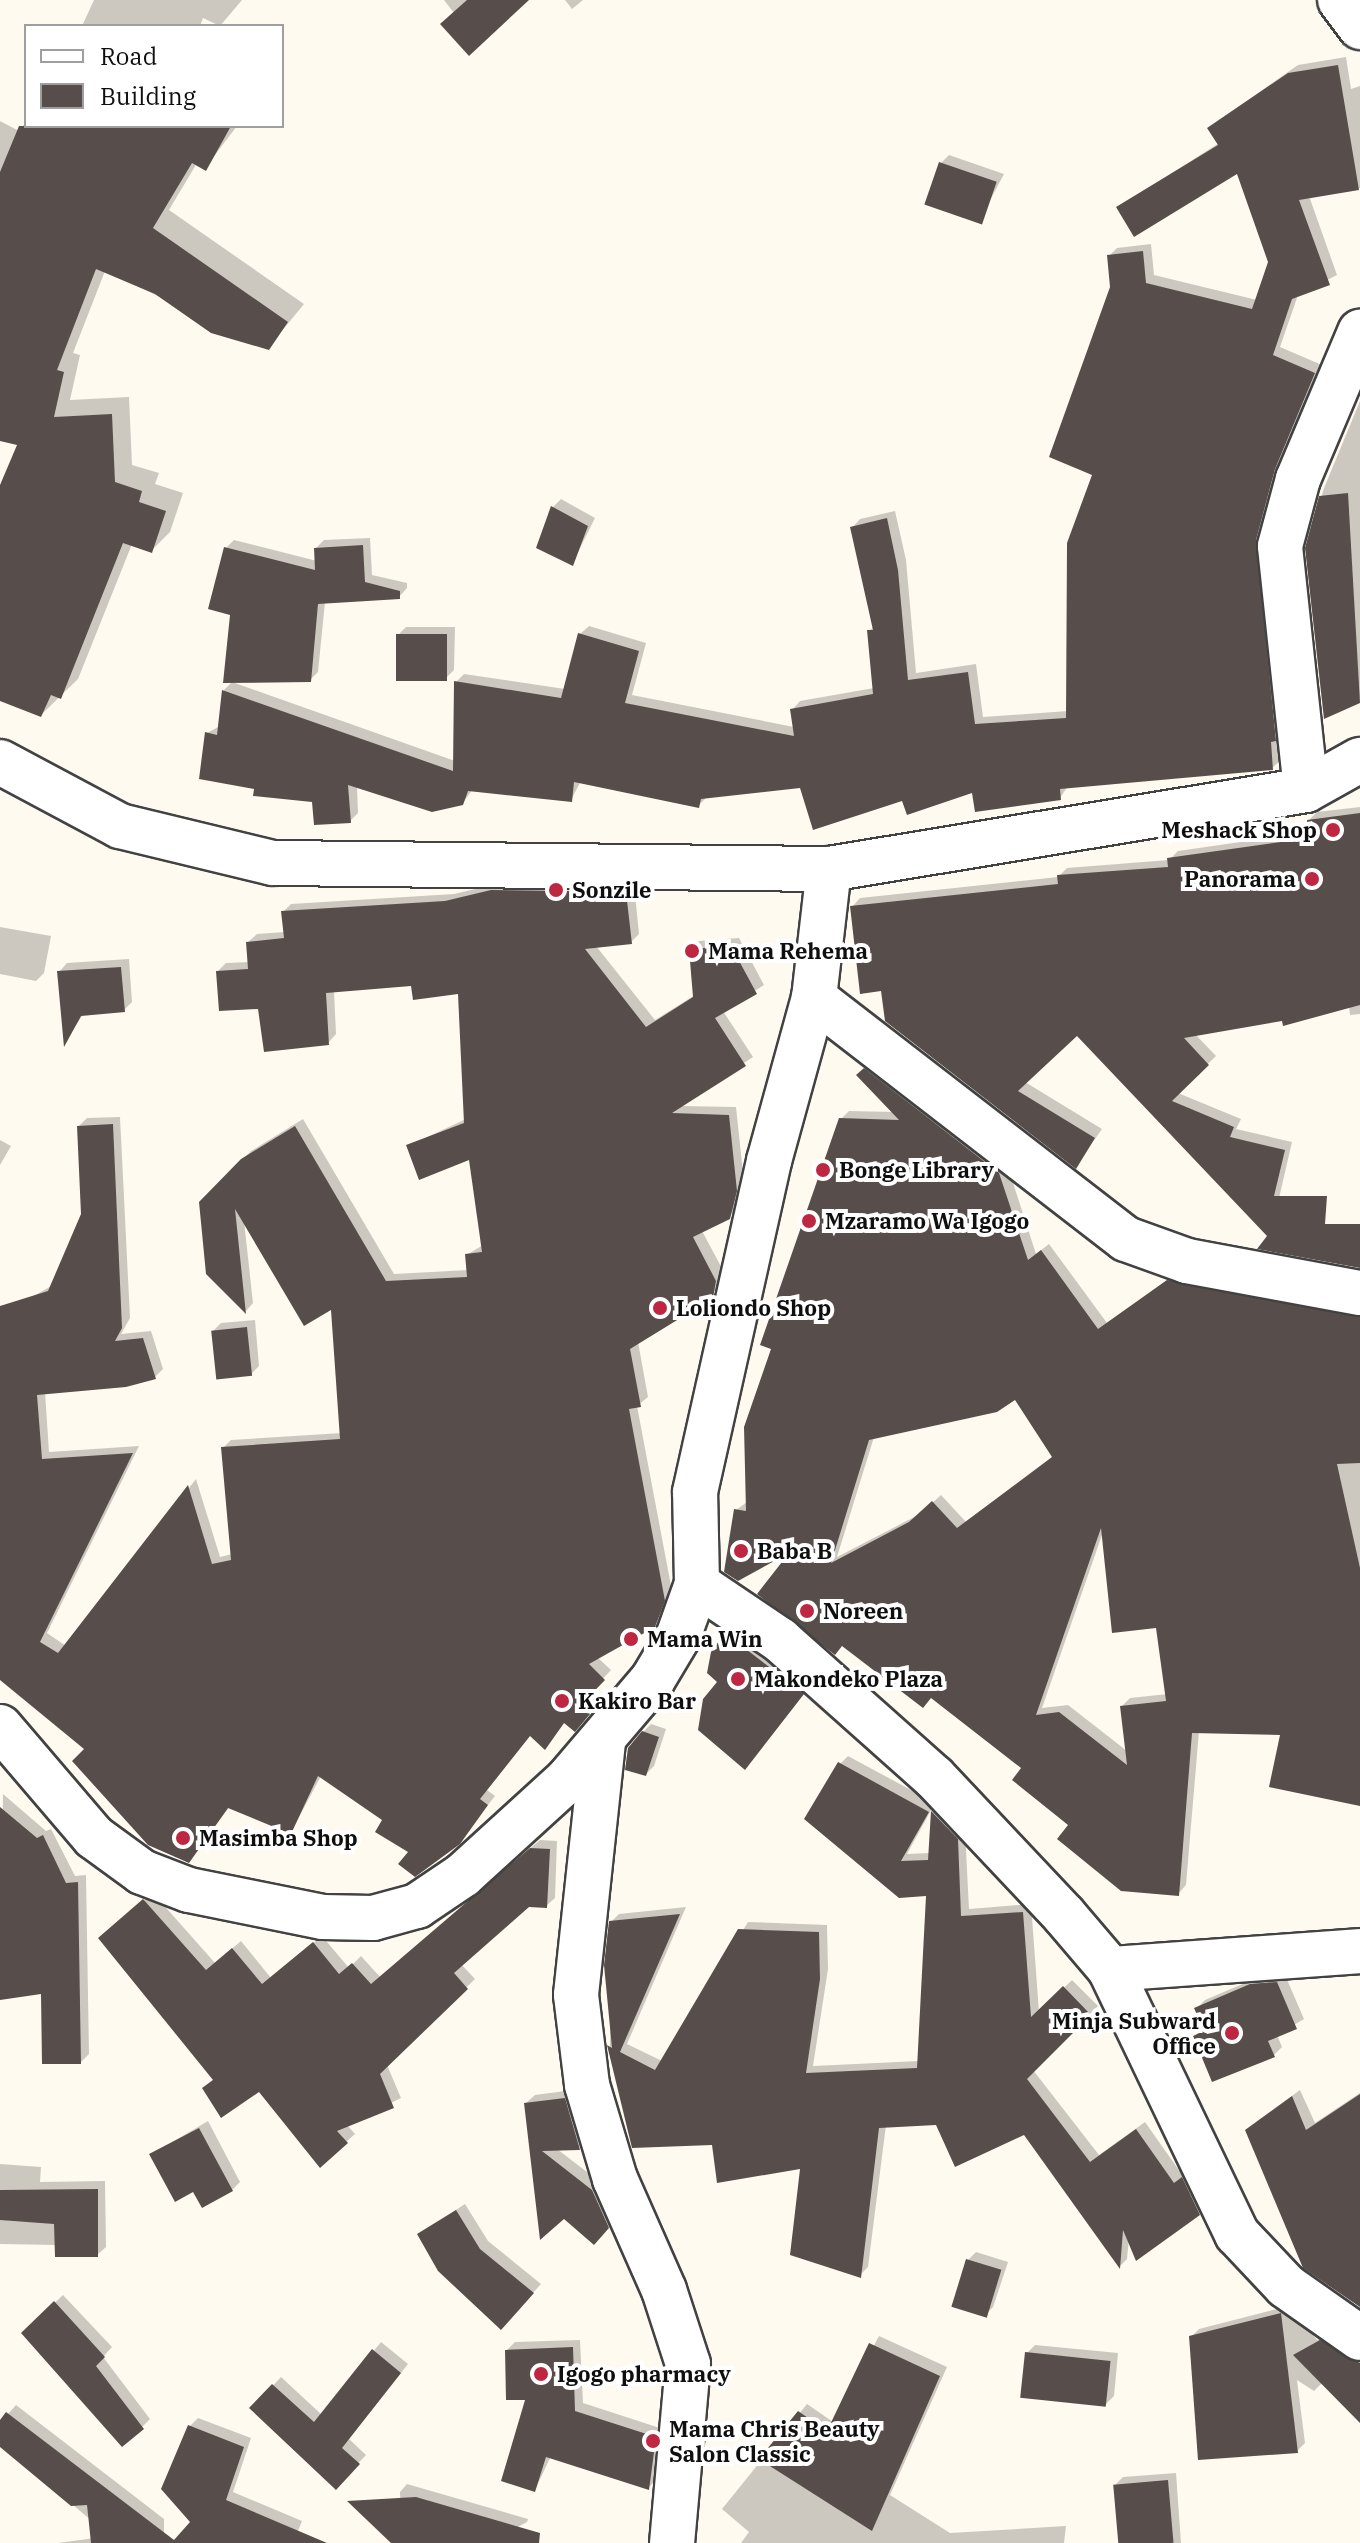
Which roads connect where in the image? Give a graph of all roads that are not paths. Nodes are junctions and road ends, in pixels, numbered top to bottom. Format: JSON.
{"nodes":[{"id":1,"x":1340,"y":0,"type":"edge"},
{"id":2,"x":1360,"y":27,"type":"edge"},
{"id":3,"x":1360,"y":332,"type":"edge"},
{"id":4,"x":1360,"y":760,"type":"edge"},
{"id":5,"x":0,"y":762,"type":"edge"},
{"id":6,"x":1306,"y":790,"type":"junction"},
{"id":7,"x":829,"y":869,"type":"junction"},
{"id":8,"x":814,"y":998,"type":"junction"},
{"id":9,"x":1360,"y":1293,"type":"edge"},
{"id":10,"x":697,"y":1584,"type":"junction"},
{"id":11,"x":0,"y":1727,"type":"edge"},
{"id":12,"x":603,"y":1742,"type":"junction"},
{"id":13,"x":1360,"y":1951,"type":"edge"},
{"id":14,"x":1110,"y":1969,"type":"junction"},
{"id":15,"x":1360,"y":2338,"type":"edge"},
{"id":16,"x":672,"y":2543,"type":"edge"}],
"edges":[{"from":1,"to":2,"type":"street"},
{"from":3,"to":6,"type":"street"},
{"from":4,"to":6,"type":"street"},
{"from":5,"to":7,"type":"street"},
{"from":6,"to":7,"type":"street"},
{"from":7,"to":8,"type":"street"},
{"from":8,"to":9,"type":"street"},
{"from":8,"to":10,"type":"street"},
{"from":10,"to":12,"type":"street"},
{"from":10,"to":14,"type":"street"},
{"from":11,"to":12,"type":"street"},
{"from":12,"to":16,"type":"street"},
{"from":13,"to":14,"type":"street"},
{"from":14,"to":15,"type":"street"}]}
